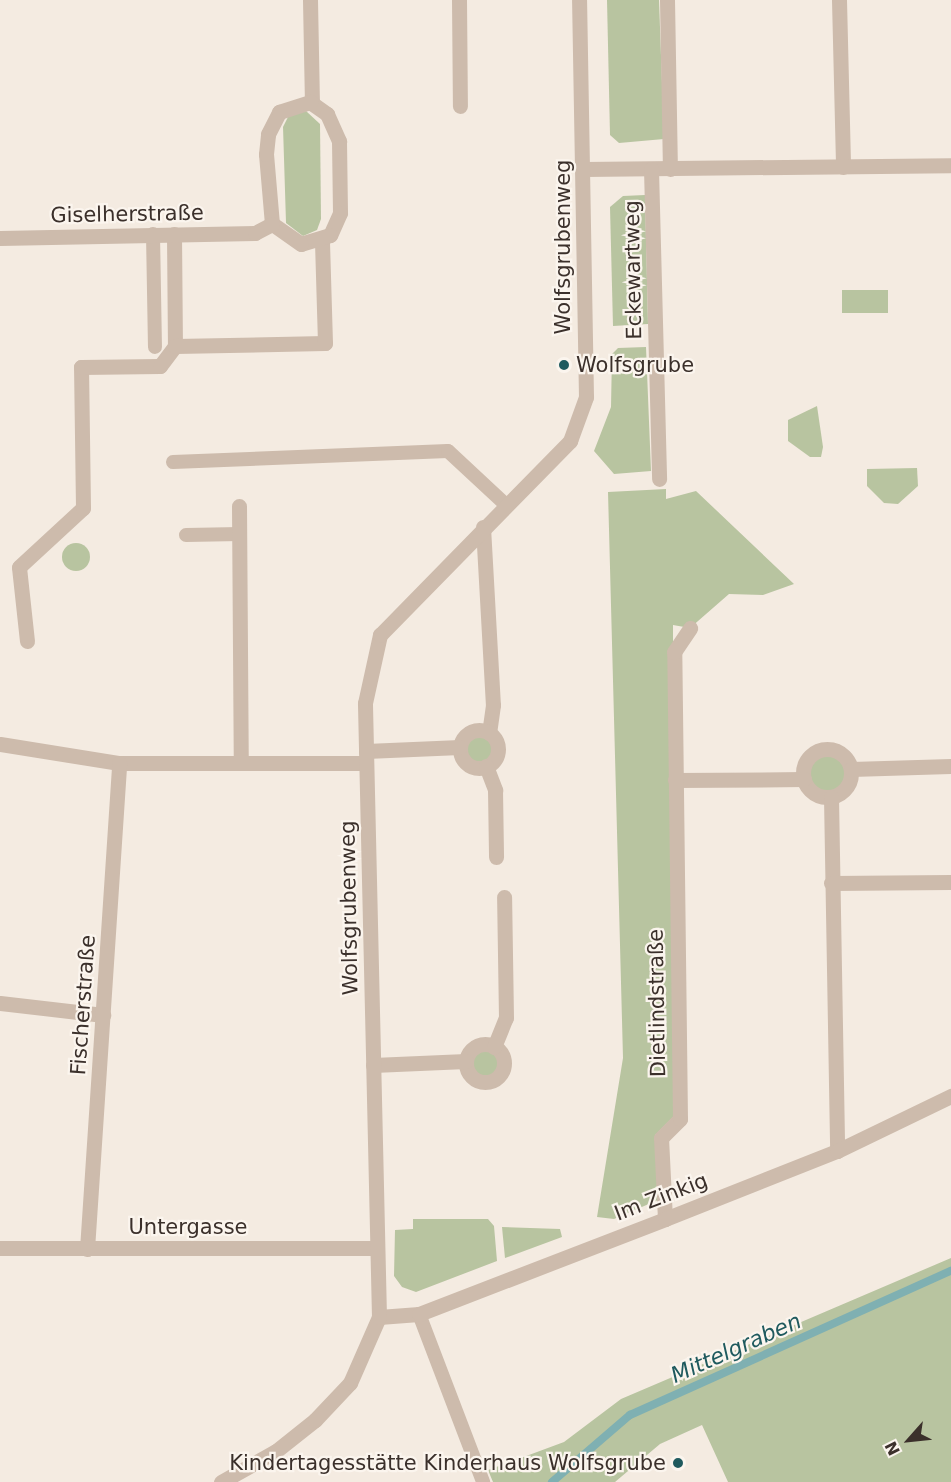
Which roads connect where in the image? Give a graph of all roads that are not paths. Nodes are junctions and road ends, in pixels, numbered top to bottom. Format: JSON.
{"nodes":[{"id":1,"x":310,"y":0,"type":"edge"},
{"id":2,"x":459,"y":0,"type":"edge"},
{"id":3,"x":579,"y":0,"type":"edge"},
{"id":4,"x":667,"y":0,"type":"edge"},
{"id":5,"x":839,"y":0,"type":"edge"},
{"id":6,"x":312,"y":97,"type":"junction"},
{"id":7,"x":460,"y":106,"type":"dead end"},
{"id":8,"x":951,"y":165,"type":"edge"},
{"id":9,"x":843,"y":167,"type":"junction"},
{"id":10,"x":670,"y":168,"type":"junction"},
{"id":11,"x":584,"y":169,"type":"junction"},
{"id":12,"x":651,"y":169,"type":"junction"},
{"id":13,"x":272,"y":224,"type":"junction"},
{"id":14,"x":153,"y":234,"type":"junction"},
{"id":15,"x":174,"y":234,"type":"junction"},
{"id":16,"x":0,"y":238,"type":"edge"},
{"id":17,"x":322,"y":240,"type":"junction"},
{"id":18,"x":175,"y":346,"type":"junction"},
{"id":19,"x":155,"y":347,"type":"dead end"},
{"id":20,"x":173,"y":462,"type":"dead end"},
{"id":21,"x":659,"y":479,"type":"dead end"},
{"id":22,"x":505,"y":504,"type":"junction"},
{"id":23,"x":239,"y":506,"type":"dead end"},
{"id":24,"x":483,"y":527,"type":"junction"},
{"id":25,"x":240,"y":534,"type":"junction"},
{"id":26,"x":186,"y":536,"type":"dead end"},
{"id":27,"x":690,"y":628,"type":"dead end"},
{"id":28,"x":27,"y":641,"type":"dead end"},
{"id":29,"x":489,"y":733,"type":"junction"},
{"id":30,"x":0,"y":744,"type":"edge"},
{"id":31,"x":460,"y":747,"type":"junction"},
{"id":32,"x":366,"y":757,"type":"junction"},
{"id":33,"x":119,"y":763,"type":"junction"},
{"id":34,"x":241,"y":763,"type":"junction"},
{"id":35,"x":486,"y":766,"type":"junction"},
{"id":36,"x":951,"y":766,"type":"edge"},
{"id":37,"x":851,"y":769,"type":"junction"},
{"id":38,"x":804,"y":779,"type":"junction"},
{"id":39,"x":675,"y":780,"type":"junction"},
{"id":40,"x":831,"y":796,"type":"junction"},
{"id":41,"x":496,"y":857,"type":"dead end"},
{"id":42,"x":951,"y":882,"type":"edge"},
{"id":43,"x":831,"y":883,"type":"junction"},
{"id":44,"x":504,"y":897,"type":"dead end"},
{"id":45,"x":0,"y":1003,"type":"edge"},
{"id":46,"x":103,"y":1015,"type":"junction"},
{"id":47,"x":494,"y":1047,"type":"junction"},
{"id":48,"x":466,"y":1061,"type":"junction"},
{"id":49,"x":373,"y":1065,"type":"junction"},
{"id":50,"x":951,"y":1096,"type":"edge"},
{"id":51,"x":837,"y":1151,"type":"junction"},
{"id":52,"x":665,"y":1218,"type":"junction"},
{"id":53,"x":0,"y":1248,"type":"edge"},
{"id":54,"x":376,"y":1248,"type":"junction"},
{"id":55,"x":87,"y":1249,"type":"junction"},
{"id":56,"x":418,"y":1314,"type":"junction"},
{"id":57,"x":379,"y":1317,"type":"junction"},
{"id":58,"x":221,"y":1482,"type":"edge"},
{"id":59,"x":483,"y":1482,"type":"edge"}],
"edges":[{"from":1,"to":6,"type":"street"},
{"from":2,"to":7,"type":"street"},
{"from":3,"to":11,"type":"street","name":"Wolfsgrubenweg"},
{"from":4,"to":10,"type":"street"},
{"from":5,"to":9,"type":"street"},
{"from":6,"to":13,"type":"street"},
{"from":6,"to":17,"type":"street"},
{"from":8,"to":9,"type":"street"},
{"from":9,"to":10,"type":"street"},
{"from":10,"to":12,"type":"street"},
{"from":11,"to":12,"type":"street"},
{"from":11,"to":22,"type":"street","name":"Wolfsgrubenweg"},
{"from":12,"to":21,"type":"street","name":"Eckewartweg"},
{"from":13,"to":15,"type":"street","name":"Giselherstraße"},
{"from":13,"to":17,"type":"street"},
{"from":14,"to":15,"type":"street","name":"Giselherstraße"},
{"from":14,"to":16,"type":"street","name":"Giselherstraße"},
{"from":14,"to":19,"type":"lane"},
{"from":15,"to":18,"type":"street"},
{"from":17,"to":18,"type":"street"},
{"from":18,"to":28,"type":"street"},
{"from":20,"to":22,"type":"lane"},
{"from":22,"to":24,"type":"street","name":"Wolfsgrubenweg"},
{"from":23,"to":25,"type":"street"},
{"from":24,"to":29,"type":"street"},
{"from":24,"to":32,"type":"street","name":"Wolfsgrubenweg"},
{"from":25,"to":26,"type":"lane"},
{"from":25,"to":34,"type":"street"},
{"from":27,"to":39,"type":"street","name":"Dietlindstraße"},
{"from":29,"to":31,"type":"street"},
{"from":29,"to":35,"type":"street"},
{"from":30,"to":33,"type":"street"},
{"from":31,"to":32,"type":"street"},
{"from":31,"to":35,"type":"street"},
{"from":32,"to":34,"type":"street"},
{"from":32,"to":49,"type":"street","name":"Wolfsgrubenweg"},
{"from":33,"to":34,"type":"street"},
{"from":33,"to":46,"type":"street","name":"Fischerstraße"},
{"from":35,"to":41,"type":"street"},
{"from":36,"to":37,"type":"street"},
{"from":37,"to":38,"type":"street"},
{"from":37,"to":40,"type":"street"},
{"from":38,"to":39,"type":"street"},
{"from":38,"to":40,"type":"street"},
{"from":39,"to":52,"type":"street","name":"Dietlindstraße"},
{"from":40,"to":43,"type":"street"},
{"from":42,"to":43,"type":"street"},
{"from":43,"to":51,"type":"street"},
{"from":44,"to":47,"type":"street"},
{"from":45,"to":46,"type":"street"},
{"from":46,"to":55,"type":"street","name":"Fischerstraße"},
{"from":47,"to":48,"type":"street"},
{"from":47,"to":48,"type":"street"},
{"from":48,"to":49,"type":"street"},
{"from":49,"to":54,"type":"street","name":"Wolfsgrubenweg"},
{"from":50,"to":51,"type":"street","name":"Im Zinkig"},
{"from":51,"to":52,"type":"street","name":"Im Zinkig"},
{"from":52,"to":56,"type":"street","name":"Im Zinkig"},
{"from":53,"to":55,"type":"street","name":"Untergasse"},
{"from":54,"to":55,"type":"street","name":"Untergasse"},
{"from":54,"to":57,"type":"street","name":"Wolfsgrubenweg"},
{"from":56,"to":57,"type":"street","name":"Im Zinkig"},
{"from":56,"to":59,"type":"lane"},
{"from":57,"to":58,"type":"street","name":"Wolfsgrubenweg"}]}
